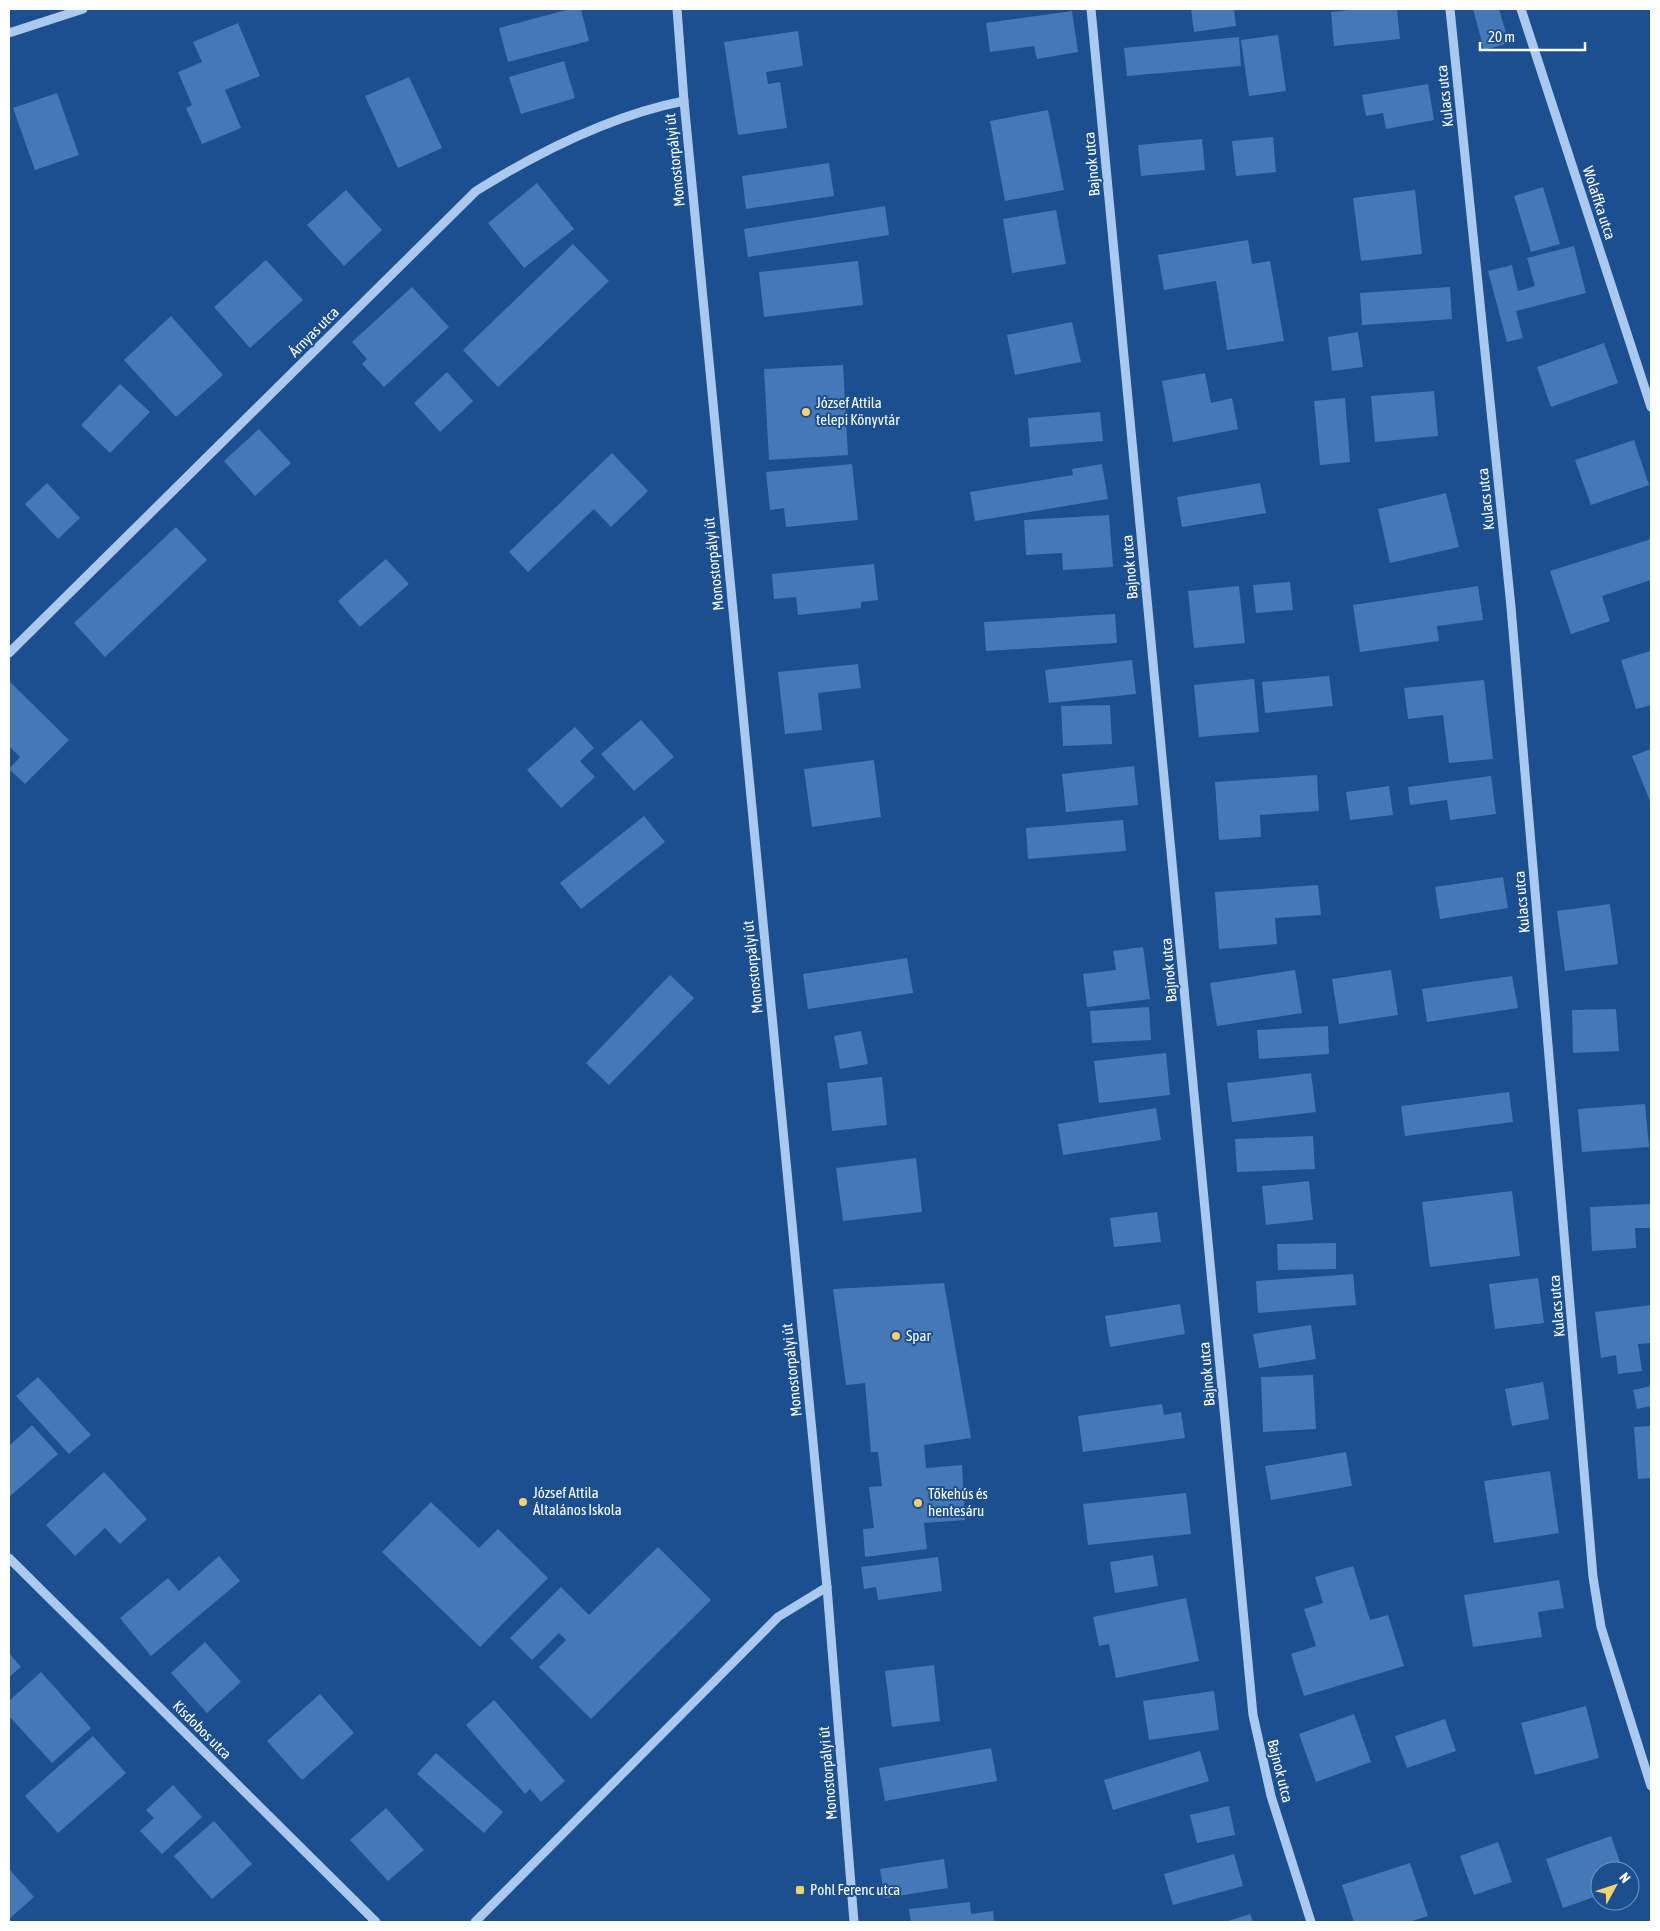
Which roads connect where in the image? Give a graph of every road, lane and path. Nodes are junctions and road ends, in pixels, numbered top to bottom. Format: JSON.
{"nodes":[{"id":1,"x":82,"y":9,"type":"edge"},
{"id":2,"x":676,"y":9,"type":"edge"},
{"id":3,"x":1091,"y":9,"type":"edge"},
{"id":4,"x":1450,"y":9,"type":"edge"},
{"id":5,"x":1521,"y":9,"type":"edge"},
{"id":6,"x":9,"y":33,"type":"edge"},
{"id":7,"x":684,"y":101,"type":"junction"},
{"id":8,"x":1651,"y":407,"type":"edge"},
{"id":9,"x":9,"y":653,"type":"edge"},
{"id":10,"x":9,"y":1558,"type":"edge"},
{"id":11,"x":827,"y":1587,"type":"junction"},
{"id":12,"x":1651,"y":1786,"type":"edge"},
{"id":13,"x":376,"y":1922,"type":"edge"},
{"id":14,"x":475,"y":1922,"type":"edge"},
{"id":15,"x":854,"y":1922,"type":"edge"},
{"id":16,"x":1311,"y":1922,"type":"edge"}],
"edges":[{"from":1,"to":6,"type":"street"},
{"from":2,"to":7,"type":"street","name":"Monostorpályi út"},
{"from":3,"to":16,"type":"street","name":"Bajnok utca"},
{"from":4,"to":12,"type":"street","name":"Kulacs utca"},
{"from":5,"to":8,"type":"street","name":"Wolaffka utca"},
{"from":7,"to":9,"type":"street","name":"Árnyas utca"},
{"from":7,"to":11,"type":"street","name":"Monostorpályi út"},
{"from":10,"to":13,"type":"street","name":"Kisdobos utca"},
{"from":11,"to":14,"type":"street"},
{"from":11,"to":15,"type":"street","name":"Monostorpályi út"}]}
